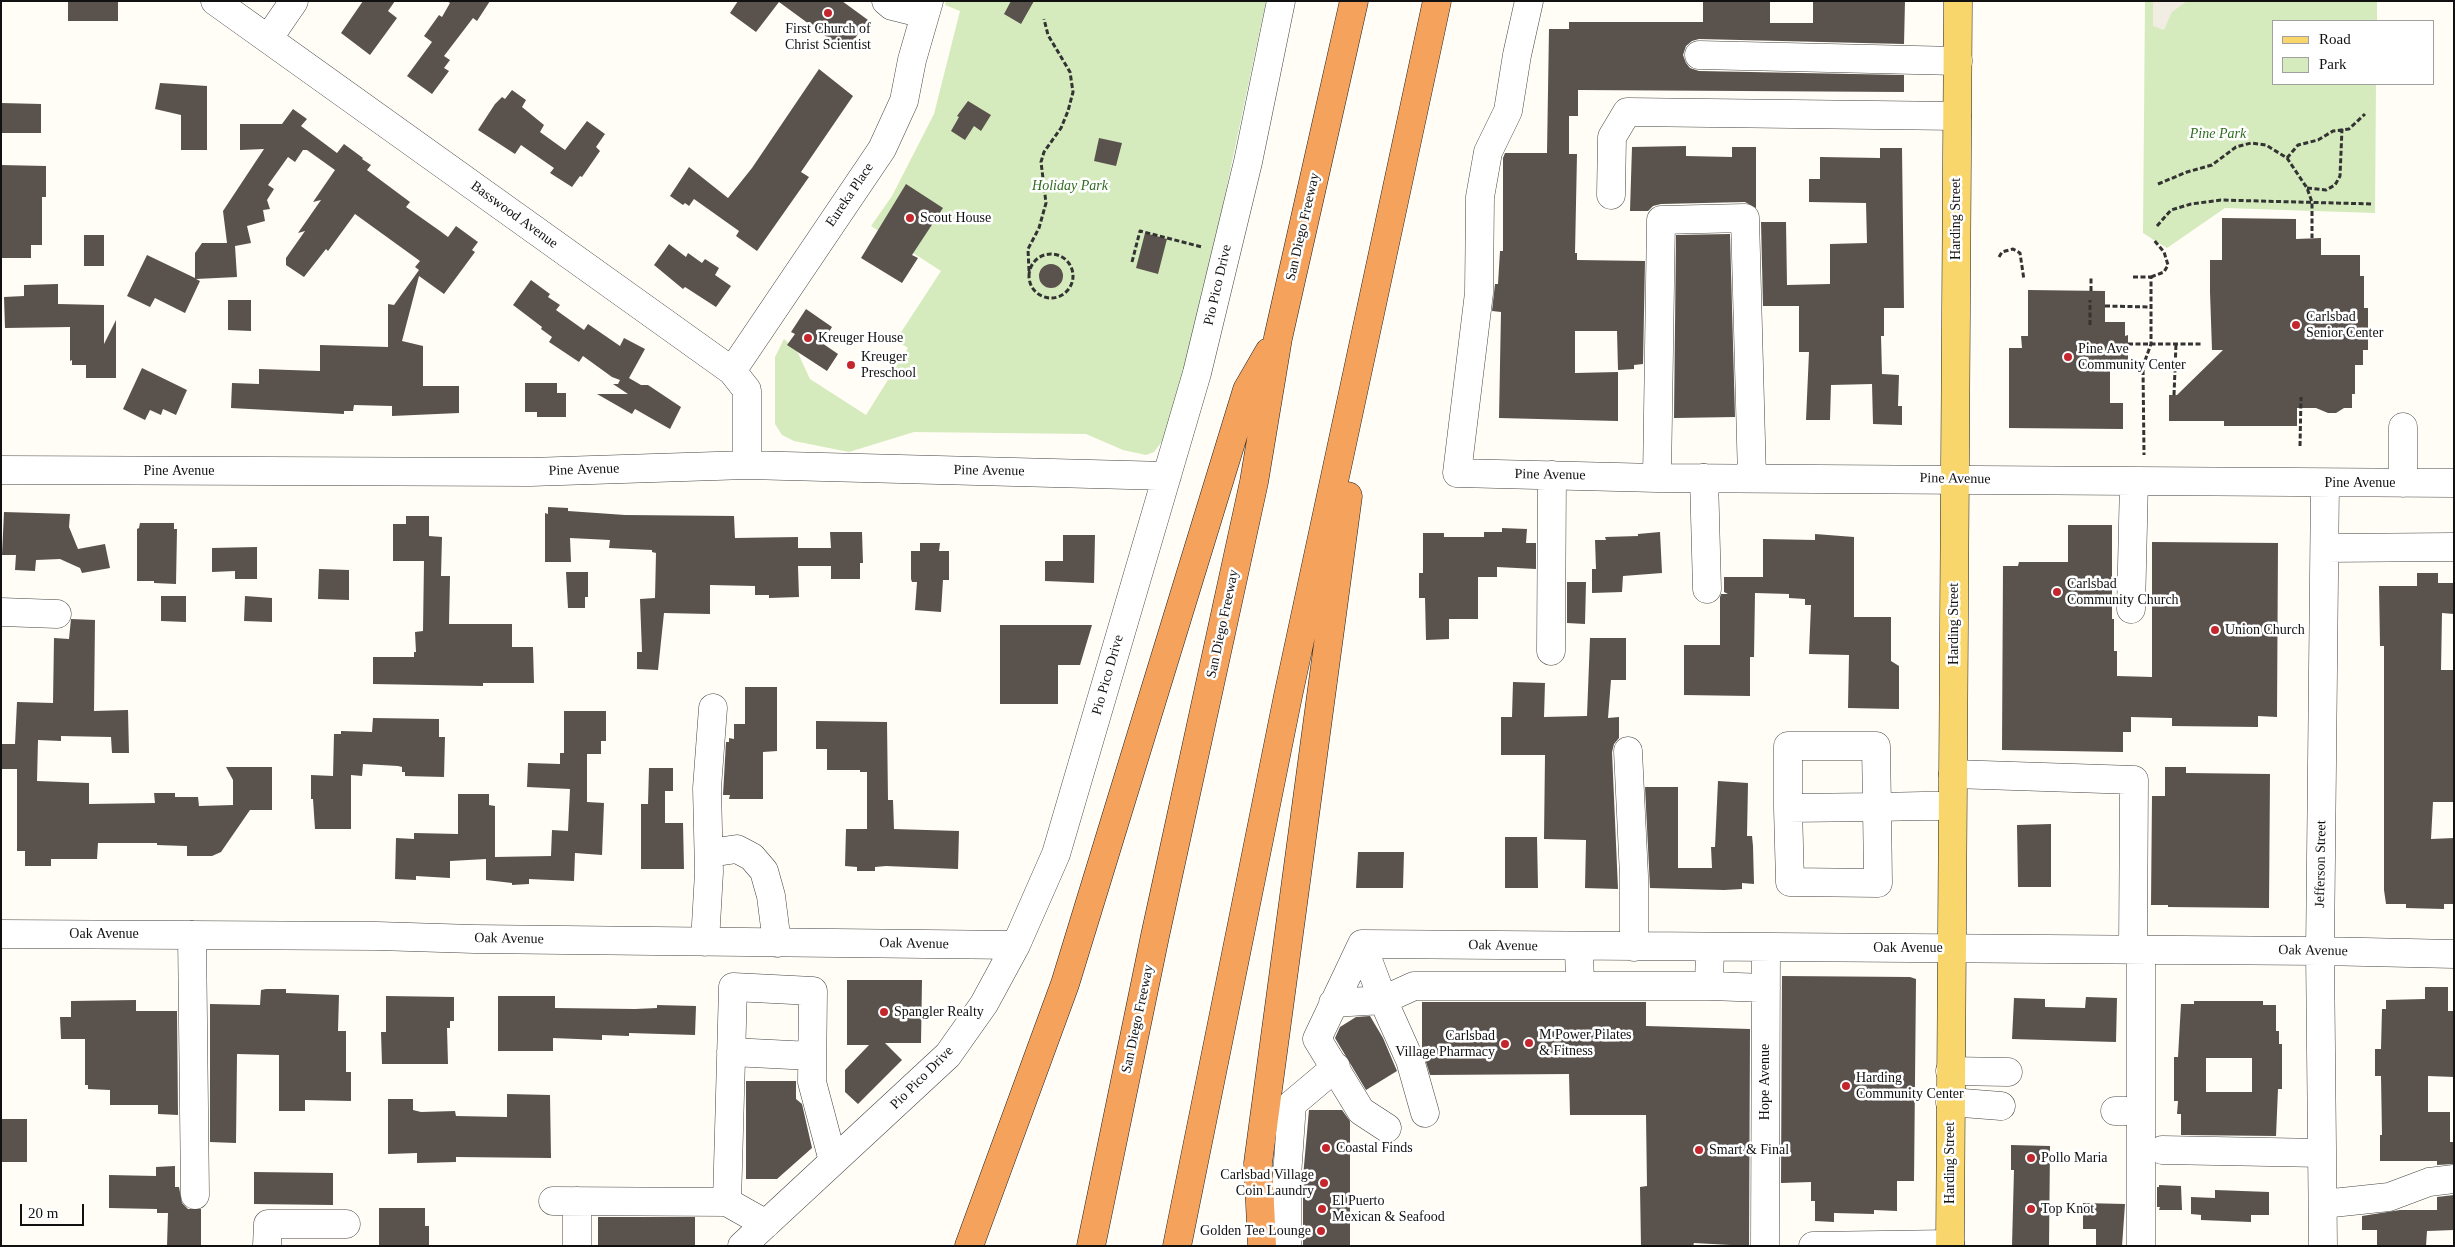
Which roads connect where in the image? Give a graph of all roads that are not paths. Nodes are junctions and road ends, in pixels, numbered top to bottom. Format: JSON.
{"nodes":[{"id":1,"x":215,"y":1,"type":"edge"},
{"id":2,"x":294,"y":1,"type":"edge"},
{"id":3,"x":886,"y":1,"type":"edge"},
{"id":4,"x":1281,"y":1,"type":"edge"},
{"id":5,"x":1354,"y":1,"type":"edge"},
{"id":6,"x":1437,"y":1,"type":"edge"},
{"id":7,"x":1529,"y":1,"type":"edge"},
{"id":8,"x":1958,"y":1,"type":"edge"},
{"id":9,"x":926,"y":8,"type":"edge"},
{"id":10,"x":268,"y":40,"type":"junction"},
{"id":11,"x":1699,"y":55,"type":"dead end"},
{"id":12,"x":1958,"y":61,"type":"junction"},
{"id":13,"x":1957,"y":116,"type":"junction"},
{"id":14,"x":1611,"y":195,"type":"dead end"},
{"id":15,"x":1376,"y":290,"type":"junction"},
{"id":16,"x":1278,"y":338,"type":"junction"},
{"id":17,"x":732,"y":371,"type":"junction"},
{"id":18,"x":2403,"y":427,"type":"dead end"},
{"id":19,"x":747,"y":465,"type":"junction"},
{"id":20,"x":1,"y":470,"type":"edge"},
{"id":21,"x":1552,"y":475,"type":"junction"},
{"id":22,"x":1167,"y":476,"type":"junction"},
{"id":23,"x":1657,"y":478,"type":"junction"},
{"id":24,"x":1704,"y":478,"type":"junction"},
{"id":25,"x":1752,"y":478,"type":"junction"},
{"id":26,"x":1954,"y":479,"type":"junction"},
{"id":27,"x":2134,"y":481,"type":"junction"},
{"id":28,"x":2325,"y":483,"type":"junction"},
{"id":29,"x":2403,"y":483,"type":"junction"},
{"id":30,"x":2454,"y":483,"type":"edge"},
{"id":31,"x":2454,"y":546,"type":"edge"},
{"id":32,"x":2324,"y":548,"type":"junction"},
{"id":33,"x":1707,"y":589,"type":"dead end"},
{"id":34,"x":2131,"y":609,"type":"dead end"},
{"id":35,"x":1,"y":612,"type":"edge"},
{"id":36,"x":57,"y":614,"type":"dead end"},
{"id":37,"x":1551,"y":651,"type":"dead end"},
{"id":38,"x":713,"y":708,"type":"dead end"},
{"id":39,"x":1628,"y":751,"type":"dead end"},
{"id":40,"x":1953,"y":774,"type":"junction"},
{"id":41,"x":1952,"y":806,"type":"junction"},
{"id":42,"x":1877,"y":807,"type":"junction"},
{"id":43,"x":1788,"y":808,"type":"junction"},
{"id":44,"x":709,"y":853,"type":"junction"},
{"id":45,"x":1,"y":934,"type":"edge"},
{"id":46,"x":192,"y":935,"type":"junction"},
{"id":47,"x":705,"y":942,"type":"junction"},
{"id":48,"x":777,"y":943,"type":"junction"},
{"id":49,"x":1362,"y":944,"type":"junction"},
{"id":50,"x":1016,"y":945,"type":"junction"},
{"id":51,"x":1579,"y":946,"type":"junction"},
{"id":52,"x":1634,"y":947,"type":"junction"},
{"id":53,"x":1710,"y":947,"type":"junction"},
{"id":54,"x":1766,"y":948,"type":"junction"},
{"id":55,"x":1952,"y":949,"type":"junction"},
{"id":56,"x":2137,"y":950,"type":"junction"},
{"id":57,"x":2320,"y":951,"type":"junction"},
{"id":58,"x":2454,"y":954,"type":"edge"},
{"id":59,"x":1580,"y":986,"type":"junction"},
{"id":60,"x":1709,"y":986,"type":"junction"},
{"id":61,"x":1766,"y":988,"type":"junction"},
{"id":62,"x":1383,"y":1000,"type":"junction"},
{"id":63,"x":1333,"y":1003,"type":"junction"},
{"id":64,"x":732,"y":1052,"type":"junction"},
{"id":65,"x":812,"y":1056,"type":"junction"},
{"id":66,"x":1336,"y":1067,"type":"junction"},
{"id":67,"x":1950,"y":1071,"type":"junction"},
{"id":68,"x":2008,"y":1072,"type":"dead end"},
{"id":69,"x":1950,"y":1102,"type":"junction"},
{"id":70,"x":2001,"y":1106,"type":"dead end"},
{"id":71,"x":1425,"y":1113,"type":"dead end"},
{"id":72,"x":1387,"y":1128,"type":"dead end"},
{"id":73,"x":2142,"y":1151,"type":"junction"},
{"id":74,"x":2322,"y":1154,"type":"junction"},
{"id":75,"x":833,"y":1161,"type":"junction"},
{"id":76,"x":2454,"y":1179,"type":"edge"},
{"id":77,"x":195,"y":1195,"type":"dead end"},
{"id":78,"x":727,"y":1202,"type":"junction"},
{"id":79,"x":2322,"y":1204,"type":"junction"},
{"id":80,"x":346,"y":1224,"type":"dead end"},
{"id":81,"x":766,"y":1224,"type":"junction"},
{"id":82,"x":745,"y":1245,"type":"edge"},
{"id":83,"x":1950,"y":1245,"type":"edge"},
{"id":84,"x":267,"y":1246,"type":"edge"},
{"id":85,"x":576,"y":1246,"type":"edge"},
{"id":86,"x":969,"y":1246,"type":"edge"},
{"id":87,"x":1091,"y":1246,"type":"edge"},
{"id":88,"x":1176,"y":1246,"type":"edge"},
{"id":89,"x":1262,"y":1246,"type":"edge"},
{"id":90,"x":1287,"y":1246,"type":"edge"},
{"id":91,"x":1765,"y":1246,"type":"edge"},
{"id":92,"x":1813,"y":1246,"type":"edge"},
{"id":93,"x":2141,"y":1246,"type":"edge"},
{"id":94,"x":2323,"y":1246,"type":"edge"}],
"edges":[{"from":1,"to":10,"type":"street","name":"Basswood Avenue"},
{"from":2,"to":10,"type":"street"},
{"from":3,"to":9,"type":"street"},
{"from":4,"to":22,"type":"street","name":"Pio Pico Drive"},
{"from":5,"to":16,"type":"highway","name":"San Diego Freeway"},
{"from":6,"to":15,"type":"highway"},
{"from":7,"to":21,"type":"street","name":"Pine Avenue"},
{"from":8,"to":12,"type":"main road","name":"Harding Street"},
{"from":9,"to":17,"type":"street","name":"Eureka Place"},
{"from":10,"to":17,"type":"street","name":"Basswood Avenue"},
{"from":11,"to":12,"type":"street"},
{"from":12,"to":13,"type":"main road","name":"Harding Street"},
{"from":13,"to":14,"type":"street"},
{"from":13,"to":26,"type":"main road","name":"Harding Street"},
{"from":15,"to":88,"type":"highway"},
{"from":15,"to":89,"type":"highway"},
{"from":16,"to":86,"type":"highway"},
{"from":16,"to":87,"type":"highway","name":"San Diego Freeway"},
{"from":17,"to":19,"type":"street","name":"Basswood Avenue"},
{"from":18,"to":29,"type":"street"},
{"from":19,"to":20,"type":"street","name":"Pine Avenue"},
{"from":19,"to":22,"type":"street","name":"Pine Avenue"},
{"from":21,"to":23,"type":"street","name":"Pine Avenue"},
{"from":21,"to":37,"type":"street"},
{"from":22,"to":50,"type":"street","name":"Pio Pico Drive"},
{"from":23,"to":24,"type":"street","name":"Pine Avenue"},
{"from":23,"to":25,"type":"street"},
{"from":24,"to":25,"type":"street","name":"Pine Avenue"},
{"from":24,"to":33,"type":"street"},
{"from":25,"to":26,"type":"street","name":"Pine Avenue"},
{"from":26,"to":27,"type":"street","name":"Pine Avenue"},
{"from":26,"to":40,"type":"main road","name":"Harding Street"},
{"from":27,"to":28,"type":"street","name":"Pine Avenue"},
{"from":27,"to":34,"type":"street"},
{"from":28,"to":29,"type":"street","name":"Pine Avenue"},
{"from":28,"to":32,"type":"street","name":"Jefferson Street"},
{"from":29,"to":30,"type":"street","name":"Pine Avenue"},
{"from":31,"to":32,"type":"street"},
{"from":32,"to":57,"type":"street","name":"Jefferson Street"},
{"from":35,"to":36,"type":"street"},
{"from":38,"to":44,"type":"street"},
{"from":39,"to":52,"type":"street"},
{"from":40,"to":41,"type":"main road","name":"Harding Street"},
{"from":40,"to":56,"type":"street"},
{"from":41,"to":42,"type":"street"},
{"from":41,"to":55,"type":"main road","name":"Harding Street"},
{"from":42,"to":43,"type":"street"},
{"from":42,"to":43,"type":"street"},
{"from":42,"to":43,"type":"street"},
{"from":44,"to":47,"type":"street"},
{"from":44,"to":48,"type":"street"},
{"from":45,"to":46,"type":"street","name":"Oak Avenue"},
{"from":46,"to":47,"type":"street","name":"Oak Avenue"},
{"from":46,"to":77,"type":"street"},
{"from":47,"to":48,"type":"street","name":"Oak Avenue"},
{"from":48,"to":50,"type":"street","name":"Oak Avenue"},
{"from":49,"to":51,"type":"street","name":"Oak Avenue"},
{"from":49,"to":62,"type":"street"},
{"from":49,"to":63,"type":"street"},
{"from":50,"to":75,"type":"street","name":"Pio Pico Drive"},
{"from":51,"to":52,"type":"street","name":"Oak Avenue"},
{"from":51,"to":59,"type":"street"},
{"from":52,"to":53,"type":"street","name":"Oak Avenue"},
{"from":53,"to":54,"type":"street","name":"Oak Avenue"},
{"from":53,"to":60,"type":"street"},
{"from":54,"to":55,"type":"street","name":"Oak Avenue"},
{"from":54,"to":61,"type":"street","name":"Hope Avenue"},
{"from":55,"to":56,"type":"street","name":"Oak Avenue"},
{"from":55,"to":67,"type":"main road","name":"Harding Street"},
{"from":56,"to":57,"type":"street","name":"Oak Avenue"},
{"from":56,"to":73,"type":"street"},
{"from":57,"to":58,"type":"street","name":"Oak Avenue"},
{"from":57,"to":74,"type":"street","name":"Jefferson Street"},
{"from":59,"to":60,"type":"street"},
{"from":59,"to":62,"type":"street"},
{"from":60,"to":61,"type":"street"},
{"from":61,"to":91,"type":"street","name":"Hope Avenue"},
{"from":62,"to":63,"type":"street"},
{"from":62,"to":71,"type":"street"},
{"from":63,"to":66,"type":"street"},
{"from":64,"to":65,"type":"street"},
{"from":64,"to":65,"type":"street"},
{"from":64,"to":78,"type":"street"},
{"from":65,"to":75,"type":"street"},
{"from":66,"to":72,"type":"street"},
{"from":66,"to":90,"type":"street"},
{"from":67,"to":68,"type":"street"},
{"from":67,"to":69,"type":"main road","name":"Harding Street"},
{"from":69,"to":70,"type":"street"},
{"from":69,"to":83,"type":"main road","name":"Harding Street"},
{"from":73,"to":74,"type":"street"},
{"from":73,"to":93,"type":"street"},
{"from":74,"to":79,"type":"street","name":"Jefferson Street"},
{"from":75,"to":81,"type":"street","name":"Pio Pico Drive"},
{"from":76,"to":79,"type":"street"},
{"from":78,"to":81,"type":"street"},
{"from":78,"to":85,"type":"street"},
{"from":79,"to":94,"type":"street","name":"Jefferson Street"},
{"from":80,"to":84,"type":"street"},
{"from":81,"to":82,"type":"street","name":"Pio Pico Drive"},
{"from":83,"to":92,"type":"street"}]}
